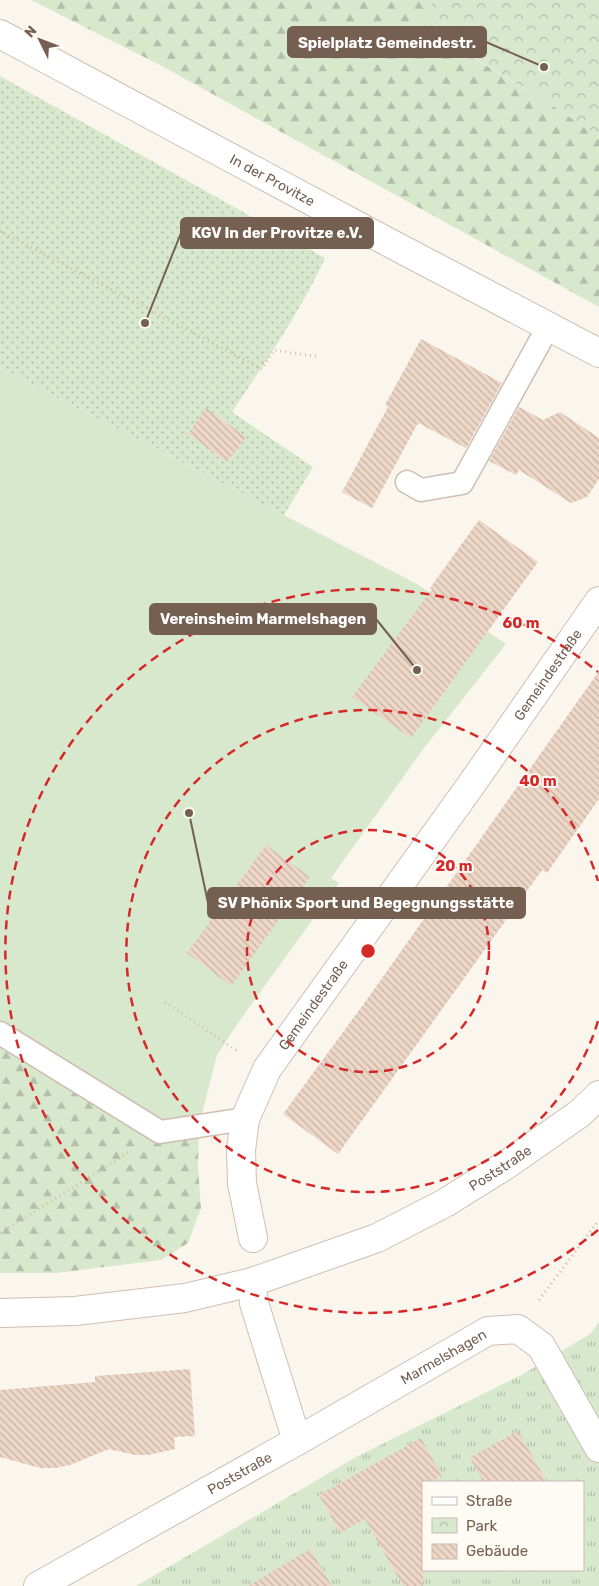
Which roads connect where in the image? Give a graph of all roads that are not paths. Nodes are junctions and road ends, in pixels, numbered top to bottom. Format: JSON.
{"nodes":[{"id":1,"x":0,"y":34,"type":"edge"},
{"id":2,"x":548,"y":327,"type":"junction"},
{"id":3,"x":599,"y":353,"type":"edge"},
{"id":4,"x":407,"y":482,"type":"dead end"},
{"id":5,"x":599,"y":601,"type":"edge"},
{"id":6,"x":0,"y":1034,"type":"edge"},
{"id":7,"x":599,"y":1095,"type":"edge"},
{"id":8,"x":245,"y":1119,"type":"junction"},
{"id":9,"x":253,"y":1238,"type":"dead end"},
{"id":10,"x":252,"y":1282,"type":"junction"},
{"id":11,"x":0,"y":1313,"type":"edge"},
{"id":12,"x":297,"y":1441,"type":"junction"},
{"id":13,"x":599,"y":1448,"type":"edge"},
{"id":14,"x":38,"y":1586,"type":"edge"}],
"edges":[{"from":1,"to":2,"type":"street","name":"In der Provitze"},
{"from":2,"to":3,"type":"street","name":"In der Provitze"},
{"from":2,"to":4,"type":"lane"},
{"from":5,"to":8,"type":"street","name":"Gemeindestraße"},
{"from":6,"to":8,"type":"lane"},
{"from":7,"to":10,"type":"street","name":"Poststraße"},
{"from":8,"to":9,"type":"street","name":"Gemeindestraße"},
{"from":10,"to":11,"type":"street","name":"Poststraße"},
{"from":10,"to":12,"type":"street"},
{"from":12,"to":13,"type":"street","name":"Marmelshagen"},
{"from":12,"to":14,"type":"street","name":"Poststraße"}]}
